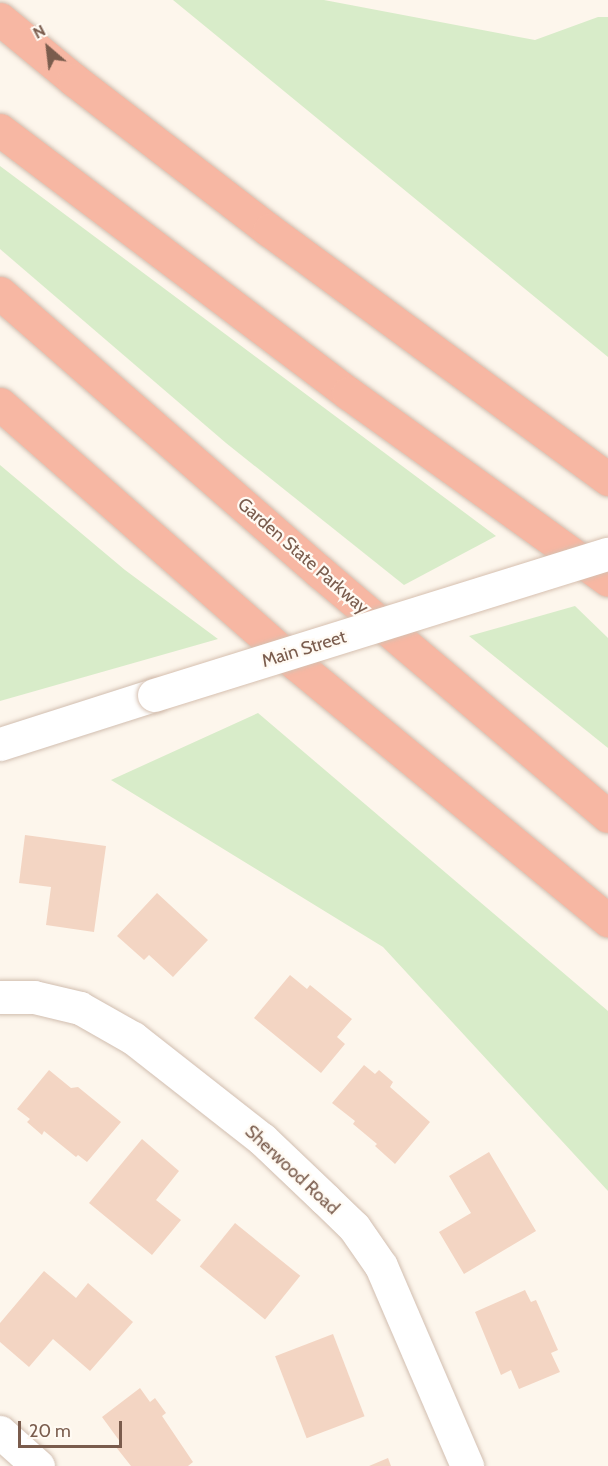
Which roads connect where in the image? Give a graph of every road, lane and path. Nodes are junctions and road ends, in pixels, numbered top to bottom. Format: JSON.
{"nodes":[{"id":1,"x":0,"y":20,"type":"edge"},
{"id":2,"x":0,"y":130,"type":"edge"},
{"id":3,"x":0,"y":293,"type":"edge"},
{"id":4,"x":0,"y":404,"type":"edge"},
{"id":5,"x":608,"y":479,"type":"edge"},
{"id":6,"x":608,"y":554,"type":"edge"},
{"id":7,"x":608,"y":580,"type":"edge"},
{"id":8,"x":0,"y":744,"type":"edge"},
{"id":9,"x":608,"y":816,"type":"edge"},
{"id":10,"x":608,"y":920,"type":"edge"},
{"id":11,"x":0,"y":997,"type":"edge"},
{"id":12,"x":0,"y":1432,"type":"edge"},
{"id":13,"x":38,"y":1466,"type":"edge"},
{"id":14,"x":467,"y":1466,"type":"edge"}],
"edges":[{"from":1,"to":5,"type":"highway"},
{"from":2,"to":7,"type":"highway"},
{"from":3,"to":9,"type":"highway","name":"Garden State Parkway"},
{"from":4,"to":10,"type":"highway"},
{"from":6,"to":8,"type":"street","name":"Main Street","bridge":true},
{"from":11,"to":14,"type":"street","name":"Sherwood Road"},
{"from":12,"to":13,"type":"street"}]}
